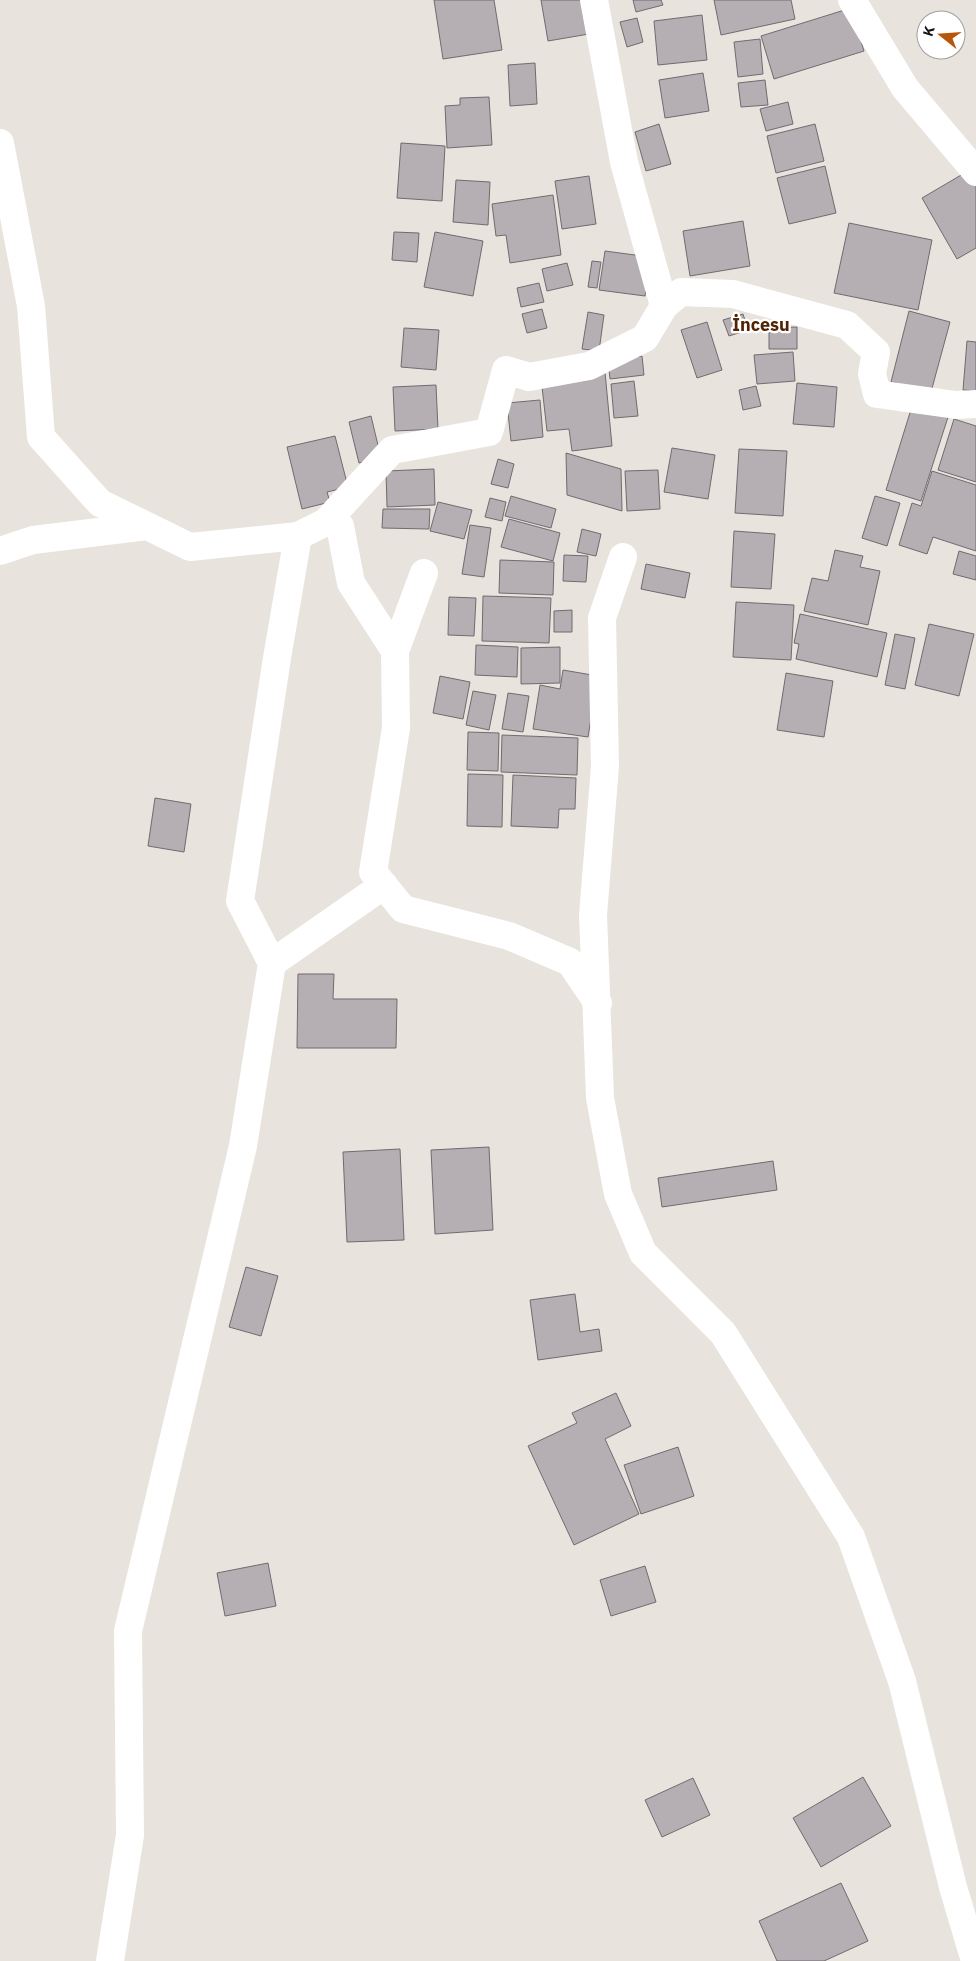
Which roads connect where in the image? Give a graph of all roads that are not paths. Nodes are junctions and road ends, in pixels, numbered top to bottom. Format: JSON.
{"nodes":[{"id":1,"x":594,"y":0,"type":"edge"},
{"id":2,"x":852,"y":0,"type":"edge"},
{"id":3,"x":0,"y":143,"type":"edge"},
{"id":4,"x":976,"y":172,"type":"edge"},
{"id":5,"x":664,"y":306,"type":"junction"},
{"id":6,"x":976,"y":404,"type":"edge"},
{"id":7,"x":326,"y":522,"type":"junction"},
{"id":8,"x":148,"y":526,"type":"junction"},
{"id":9,"x":298,"y":536,"type":"junction"},
{"id":10,"x":0,"y":552,"type":"edge"},
{"id":11,"x":623,"y":557,"type":"dead end"},
{"id":12,"x":424,"y":573,"type":"dead end"},
{"id":13,"x":395,"y":651,"type":"junction"},
{"id":14,"x":384,"y":885,"type":"junction"},
{"id":15,"x":272,"y":963,"type":"junction"},
{"id":16,"x":598,"y":1003,"type":"junction"},
{"id":17,"x":110,"y":1961,"type":"edge"},
{"id":18,"x":975,"y":1961,"type":"edge"}],
"edges":[{"from":1,"to":5,"type":"street"},
{"from":2,"to":4,"type":"street"},
{"from":3,"to":8,"type":"street"},
{"from":5,"to":6,"type":"street"},
{"from":5,"to":7,"type":"street"},
{"from":7,"to":9,"type":"street"},
{"from":7,"to":13,"type":"street"},
{"from":8,"to":9,"type":"street"},
{"from":8,"to":10,"type":"street"},
{"from":9,"to":15,"type":"street"},
{"from":11,"to":16,"type":"street"},
{"from":12,"to":13,"type":"street"},
{"from":13,"to":14,"type":"street"},
{"from":14,"to":15,"type":"street"},
{"from":14,"to":16,"type":"street"},
{"from":15,"to":17,"type":"street"},
{"from":16,"to":18,"type":"street"}]}
